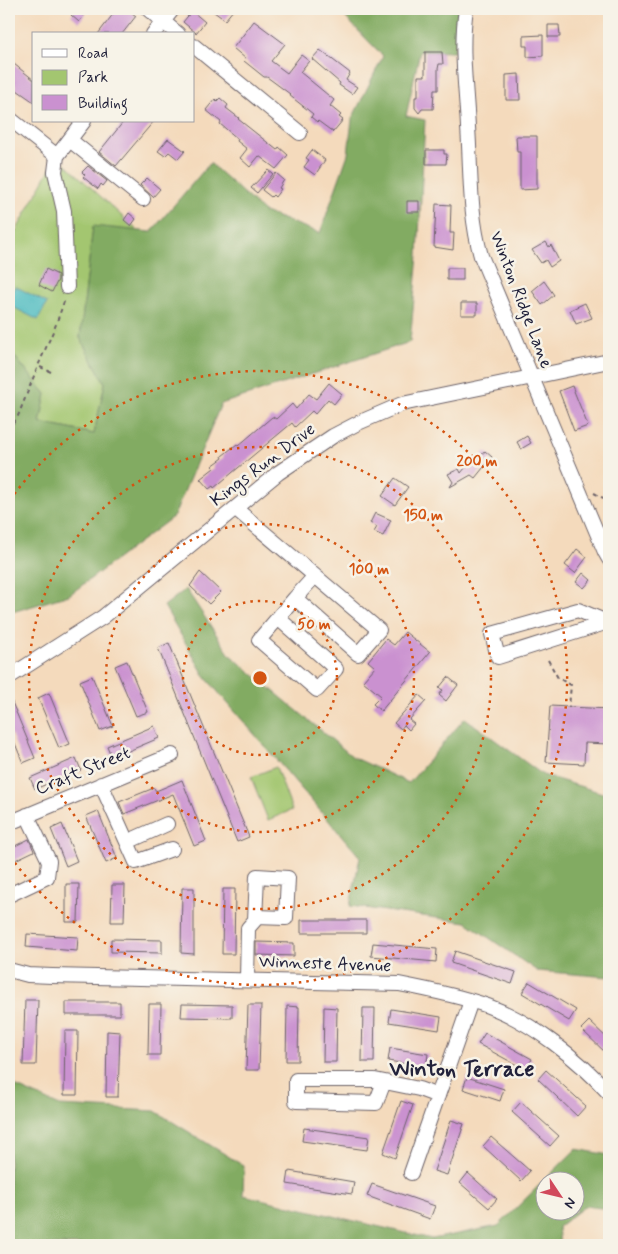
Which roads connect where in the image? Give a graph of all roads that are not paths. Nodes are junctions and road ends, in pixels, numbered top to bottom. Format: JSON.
{"nodes":[{"id":1,"x":148,"y":9,"type":"edge"},
{"id":2,"x":173,"y":9,"type":"edge"},
{"id":3,"x":466,"y":9,"type":"edge"},
{"id":4,"x":163,"y":21,"type":"junction"},
{"id":5,"x":155,"y":32,"type":"edge"},
{"id":6,"x":176,"y":32,"type":"edge"},
{"id":7,"x":195,"y":47,"type":"edge"},
{"id":8,"x":9,"y":118,"type":"edge"},
{"id":9,"x":83,"y":122,"type":"edge"},
{"id":10,"x":300,"y":133,"type":"dead end"},
{"id":11,"x":70,"y":140,"type":"junction"},
{"id":12,"x":57,"y":156,"type":"junction"},
{"id":13,"x":143,"y":199,"type":"dead end"},
{"id":14,"x":67,"y":287,"type":"road end"},
{"id":15,"x":609,"y":361,"type":"edge"},
{"id":16,"x":531,"y":377,"type":"junction"},
{"id":17,"x":236,"y":509,"type":"junction"},
{"id":18,"x":609,"y":559,"type":"edge"},
{"id":19,"x":314,"y":577,"type":"junction"},
{"id":20,"x":295,"y":598,"type":"junction"},
{"id":21,"x":278,"y":618,"type":"junction"},
{"id":22,"x":607,"y":623,"type":"edge"},
{"id":23,"x":9,"y":677,"type":"edge"},
{"id":24,"x":172,"y":755,"type":"dead end"},
{"id":25,"x":101,"y":784,"type":"junction"},
{"id":26,"x":27,"y":815,"type":"junction"},
{"id":27,"x":9,"y":823,"type":"edge"},
{"id":28,"x":168,"y":824,"type":"dead end"},
{"id":29,"x":128,"y":842,"type":"junction"},
{"id":30,"x":172,"y":849,"type":"dead end"},
{"id":31,"x":9,"y":895,"type":"edge"},
{"id":32,"x":256,"y":917,"type":"dead end"},
{"id":33,"x":9,"y":970,"type":"edge"},
{"id":34,"x":247,"y":980,"type":"junction"},
{"id":35,"x":471,"y":1001,"type":"junction"},
{"id":36,"x":384,"y":1082,"type":"junction"},
{"id":37,"x":609,"y":1093,"type":"edge"},
{"id":38,"x":438,"y":1096,"type":"junction"},
{"id":39,"x":411,"y":1174,"type":"dead end"}],
"edges":[{"from":1,"to":4,"type":"street"},
{"from":2,"to":4,"type":"street"},
{"from":3,"to":16,"type":"street","name":"Winton Ridge Lane"},
{"from":4,"to":5,"type":"street"},
{"from":4,"to":6,"type":"street"},
{"from":7,"to":10,"type":"street"},
{"from":8,"to":12,"type":"street"},
{"from":9,"to":11,"type":"street"},
{"from":11,"to":12,"type":"street"},
{"from":11,"to":13,"type":"street"},
{"from":12,"to":14,"type":"street"},
{"from":15,"to":16,"type":"street","name":"Kings Run Drive"},
{"from":16,"to":17,"type":"street","name":"Kings Run Drive"},
{"from":16,"to":18,"type":"street","name":"Winton Ridge Lane"},
{"from":17,"to":19,"type":"street"},
{"from":17,"to":23,"type":"street","name":"Kings Run Drive"},
{"from":19,"to":20,"type":"street"},
{"from":19,"to":20,"type":"street"},
{"from":20,"to":21,"type":"street"},
{"from":21,"to":21,"type":"street"},
{"from":22,"to":22,"type":"street"},
{"from":24,"to":25,"type":"street","name":"Craft Street"},
{"from":25,"to":26,"type":"street","name":"Craft Street"},
{"from":25,"to":29,"type":"street"},
{"from":26,"to":27,"type":"street","name":"Craft Street"},
{"from":26,"to":31,"type":"street"},
{"from":28,"to":29,"type":"street"},
{"from":29,"to":30,"type":"street"},
{"from":32,"to":34,"type":"street"},
{"from":33,"to":34,"type":"street","name":"Winneste Avenue"},
{"from":34,"to":35,"type":"street","name":"Winneste Avenue"},
{"from":35,"to":37,"type":"street","name":"Winneste Avenue"},
{"from":35,"to":38,"type":"street"},
{"from":36,"to":36,"type":"street"},
{"from":36,"to":38,"type":"street"},
{"from":38,"to":39,"type":"street"}]}
